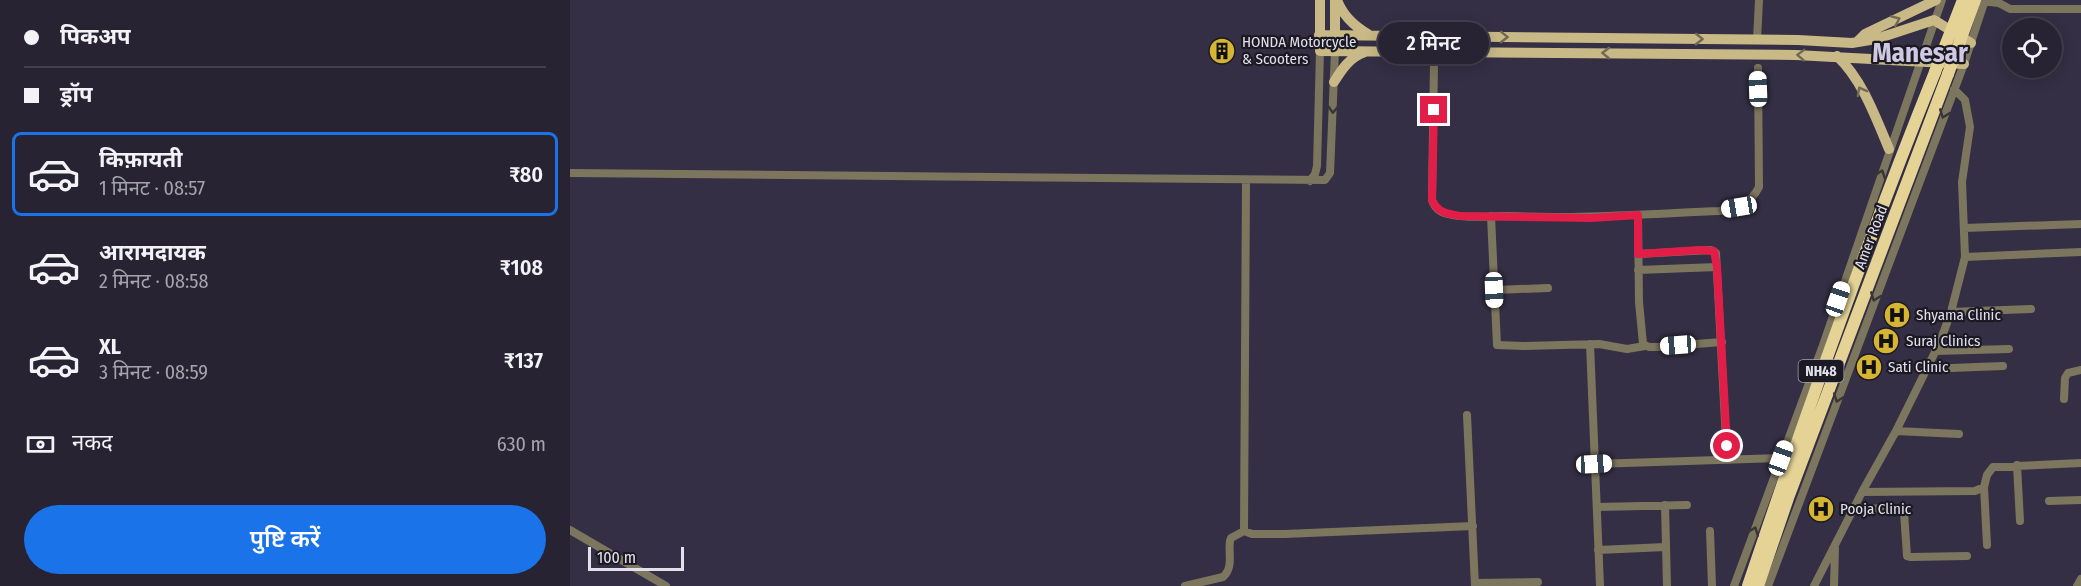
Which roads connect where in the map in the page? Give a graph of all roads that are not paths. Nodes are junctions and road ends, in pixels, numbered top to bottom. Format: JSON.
{"nodes":[{"id":1,"x":1320,"y":0,"type":"edge"},
{"id":2,"x":1336,"y":0,"type":"edge"},
{"id":3,"x":1759,"y":0,"type":"edge"},
{"id":4,"x":1936,"y":0,"type":"edge"},
{"id":5,"x":1942,"y":0,"type":"edge"},
{"id":6,"x":1963,"y":0,"type":"edge"},
{"id":7,"x":1980,"y":0,"type":"edge"},
{"id":8,"x":2002,"y":2,"type":"edge"},
{"id":9,"x":2081,"y":9,"type":"edge"},
{"id":10,"x":1934,"y":20,"type":"junction"},
{"id":11,"x":1319,"y":35,"type":"junction"},
{"id":12,"x":1335,"y":35,"type":"junction"},
{"id":13,"x":1371,"y":35,"type":"junction"},
{"id":14,"x":1429,"y":36,"type":"junction"},
{"id":15,"x":1757,"y":40,"type":"junction"},
{"id":16,"x":1857,"y":42,"type":"junction"},
{"id":17,"x":1971,"y":43,"type":"junction"},
{"id":18,"x":1320,"y":51,"type":"junction"},
{"id":19,"x":1335,"y":51,"type":"junction"},
{"id":20,"x":1368,"y":51,"type":"junction"},
{"id":21,"x":1429,"y":51,"type":"junction"},
{"id":22,"x":1837,"y":56,"type":"junction"},
{"id":23,"x":1920,"y":60,"type":"junction"},
{"id":24,"x":1434,"y":63,"type":"dead end"},
{"id":25,"x":1964,"y":64,"type":"junction"},
{"id":26,"x":1758,"y":68,"type":"dead end"},
{"id":27,"x":1334,"y":82,"type":"junction"},
{"id":28,"x":1954,"y":89,"type":"junction"},
{"id":29,"x":1889,"y":149,"type":"junction"},
{"id":30,"x":570,"y":173,"type":"edge"},
{"id":31,"x":1246,"y":180,"type":"junction"},
{"id":32,"x":1310,"y":181,"type":"junction"},
{"id":33,"x":1638,"y":215,"type":"junction"},
{"id":34,"x":1491,"y":216,"type":"junction"},
{"id":35,"x":2081,"y":224,"type":"edge"},
{"id":36,"x":1964,"y":228,"type":"junction"},
{"id":37,"x":2081,"y":252,"type":"edge"},
{"id":38,"x":1638,"y":254,"type":"junction"},
{"id":39,"x":1965,"y":257,"type":"junction"},
{"id":40,"x":1717,"y":267,"type":"junction"},
{"id":41,"x":1638,"y":270,"type":"junction"},
{"id":42,"x":1548,"y":288,"type":"dead end"},
{"id":43,"x":1494,"y":290,"type":"junction"},
{"id":44,"x":2031,"y":309,"type":"dead end"},
{"id":45,"x":1951,"y":312,"type":"junction"},
{"id":46,"x":1865,"y":323,"type":"junction"},
{"id":47,"x":1722,"y":342,"type":"junction"},
{"id":48,"x":1590,"y":344,"type":"junction"},
{"id":49,"x":1645,"y":346,"type":"junction"},
{"id":50,"x":1821,"y":348,"type":"junction"},
{"id":51,"x":1846,"y":348,"type":"junction"},
{"id":52,"x":2009,"y":349,"type":"dead end"},
{"id":53,"x":1935,"y":351,"type":"junction"},
{"id":54,"x":1822,"y":366,"type":"junction"},
{"id":55,"x":2003,"y":366,"type":"dead end"},
{"id":56,"x":1925,"y":369,"type":"junction"},
{"id":57,"x":2081,"y":370,"type":"edge"},
{"id":58,"x":2064,"y":399,"type":"dead end"},
{"id":59,"x":1467,"y":415,"type":"dead end"},
{"id":60,"x":1896,"y":431,"type":"junction"},
{"id":61,"x":1959,"y":434,"type":"dead end"},
{"id":62,"x":1812,"y":450,"type":"junction"},
{"id":63,"x":1781,"y":458,"type":"junction"},
{"id":64,"x":1727,"y":459,"type":"junction"},
{"id":65,"x":2081,"y":463,"type":"edge"},
{"id":66,"x":1594,"y":464,"type":"junction"},
{"id":67,"x":2018,"y":465,"type":"junction"},
{"id":68,"x":1984,"y":487,"type":"junction"},
{"id":69,"x":1862,"y":492,"type":"junction"},
{"id":70,"x":2081,"y":500,"type":"edge"},
{"id":71,"x":2049,"y":501,"type":"dead end"},
{"id":72,"x":1687,"y":505,"type":"dead end"},
{"id":73,"x":1665,"y":506,"type":"junction"},
{"id":74,"x":1597,"y":507,"type":"junction"},
{"id":75,"x":1854,"y":508,"type":"junction"},
{"id":76,"x":2020,"y":521,"type":"dead end"},
{"id":77,"x":1473,"y":526,"type":"junction"},
{"id":78,"x":570,"y":530,"type":"edge"},
{"id":79,"x":1244,"y":531,"type":"junction"},
{"id":80,"x":1710,"y":531,"type":"dead end"},
{"id":81,"x":1987,"y":545,"type":"dead end"},
{"id":82,"x":1666,"y":547,"type":"junction"},
{"id":83,"x":1835,"y":547,"type":"junction"},
{"id":84,"x":1598,"y":550,"type":"junction"},
{"id":85,"x":1967,"y":556,"type":"dead end"},
{"id":86,"x":2081,"y":579,"type":"edge"},
{"id":87,"x":1538,"y":582,"type":"dead end"},
{"id":88,"x":1475,"y":585,"type":"edge"},
{"id":89,"x":666,"y":586,"type":"edge"},
{"id":90,"x":1185,"y":586,"type":"edge"},
{"id":91,"x":1600,"y":586,"type":"edge"},
{"id":92,"x":1667,"y":586,"type":"edge"},
{"id":93,"x":1712,"y":586,"type":"edge"},
{"id":94,"x":1734,"y":586,"type":"edge"},
{"id":95,"x":1748,"y":586,"type":"edge"},
{"id":96,"x":1758,"y":586,"type":"edge"},
{"id":97,"x":1768,"y":586,"type":"edge"},
{"id":98,"x":1814,"y":586,"type":"edge"},
{"id":99,"x":1834,"y":586,"type":"edge"},
{"id":100,"x":2077,"y":586,"type":"edge"}],
"edges":[{"from":1,"to":11,"type":"main road"},
{"from":2,"to":12,"type":"main road"},
{"from":2,"to":13,"type":"main road"},
{"from":3,"to":15,"type":"street"},
{"from":16,"to":4,"type":"main road","one_way":true},
{"from":5,"to":10,"type":"street"},
{"from":6,"to":54,"type":"highway","name":"Amer Road","number":"NH48","bridge":true},
{"from":7,"to":8,"type":"street"},
{"from":7,"to":17,"type":"street"},
{"from":7,"to":51,"type":"highway","name":"Amer Road","number":"NH48","bridge":true},
{"from":8,"to":9,"type":"street"},
{"from":10,"to":16,"type":"main road"},
{"from":10,"to":17,"type":"main road"},
{"from":10,"to":23,"type":"street"},
{"from":11,"to":12,"type":"main road"},
{"from":11,"to":18,"type":"main road"},
{"from":12,"to":13,"type":"main road"},
{"from":12,"to":19,"type":"main road"},
{"from":13,"to":14,"type":"main road"},
{"from":14,"to":15,"type":"main road","one_way":true},
{"from":14,"to":21,"type":"main road"},
{"from":15,"to":16,"type":"main road"},
{"from":17,"to":25,"type":"street"},
{"from":18,"to":19,"type":"main road"},
{"from":18,"to":32,"type":"street"},
{"from":19,"to":20,"type":"main road"},
{"from":19,"to":27,"type":"street"},
{"from":20,"to":21,"type":"main road"},
{"from":20,"to":27,"type":"main road"},
{"from":22,"to":21,"type":"main road","one_way":true},
{"from":22,"to":23,"type":"main road"},
{"from":29,"to":22,"type":"main road","one_way":true},
{"from":23,"to":25,"type":"main road"},
{"from":23,"to":29,"type":"street"},
{"from":24,"to":34,"type":"street"},
{"from":25,"to":28,"type":"street"},
{"from":26,"to":33,"type":"street"},
{"from":27,"to":32,"type":"street","one_way":true},
{"from":28,"to":36,"type":"street"},
{"from":28,"to":46,"type":"street","one_way":true},
{"from":50,"to":29,"type":"street","one_way":true},
{"from":30,"to":31,"type":"street"},
{"from":31,"to":32,"type":"street"},
{"from":31,"to":79,"type":"street"},
{"from":33,"to":34,"type":"street"},
{"from":33,"to":38,"type":"street"},
{"from":34,"to":43,"type":"street"},
{"from":35,"to":36,"type":"street"},
{"from":36,"to":39,"type":"street"},
{"from":37,"to":39,"type":"street"},
{"from":38,"to":40,"type":"street"},
{"from":38,"to":41,"type":"street"},
{"from":39,"to":45,"type":"street"},
{"from":40,"to":41,"type":"street"},
{"from":40,"to":47,"type":"street"},
{"from":41,"to":49,"type":"street"},
{"from":42,"to":43,"type":"street"},
{"from":43,"to":48,"type":"street"},
{"from":44,"to":45,"type":"street"},
{"from":45,"to":53,"type":"street"},
{"from":46,"to":51,"type":"highway"},
{"from":46,"to":62,"type":"street","one_way":true},
{"from":47,"to":49,"type":"street"},
{"from":47,"to":64,"type":"street"},
{"from":48,"to":49,"type":"street"},
{"from":48,"to":66,"type":"street"},
{"from":50,"to":54,"type":"highway"},
{"from":50,"to":63,"type":"street"},
{"from":51,"to":62,"type":"highway","name":"Amer Road","number":"NH48"},
{"from":52,"to":53,"type":"street"},
{"from":53,"to":56,"type":"street"},
{"from":54,"to":95,"type":"highway","name":"Amer Road","number":"NH48"},
{"from":55,"to":56,"type":"street"},
{"from":56,"to":60,"type":"street"},
{"from":57,"to":58,"type":"street"},
{"from":59,"to":77,"type":"street"},
{"from":60,"to":61,"type":"street"},
{"from":60,"to":69,"type":"street"},
{"from":62,"to":96,"type":"highway","name":"Amer Road","number":"NH48"},
{"from":62,"to":97,"type":"street"},
{"from":63,"to":64,"type":"street"},
{"from":94,"to":63,"type":"street","one_way":true},
{"from":64,"to":66,"type":"street"},
{"from":65,"to":67,"type":"street"},
{"from":66,"to":74,"type":"street"},
{"from":67,"to":68,"type":"street"},
{"from":67,"to":76,"type":"street"},
{"from":68,"to":69,"type":"street"},
{"from":68,"to":81,"type":"street"},
{"from":69,"to":75,"type":"street"},
{"from":70,"to":71,"type":"street"},
{"from":72,"to":73,"type":"street"},
{"from":73,"to":74,"type":"street"},
{"from":73,"to":82,"type":"street"},
{"from":74,"to":84,"type":"street"},
{"from":75,"to":83,"type":"street"},
{"from":75,"to":85,"type":"street"},
{"from":77,"to":79,"type":"street"},
{"from":77,"to":88,"type":"street"},
{"from":78,"to":89,"type":"street"},
{"from":79,"to":90,"type":"street"},
{"from":80,"to":93,"type":"street"},
{"from":82,"to":84,"type":"street"},
{"from":82,"to":92,"type":"street"},
{"from":83,"to":98,"type":"street"},
{"from":83,"to":99,"type":"street"},
{"from":84,"to":91,"type":"street"},
{"from":86,"to":100,"type":"street"},
{"from":87,"to":88,"type":"street"}]}
